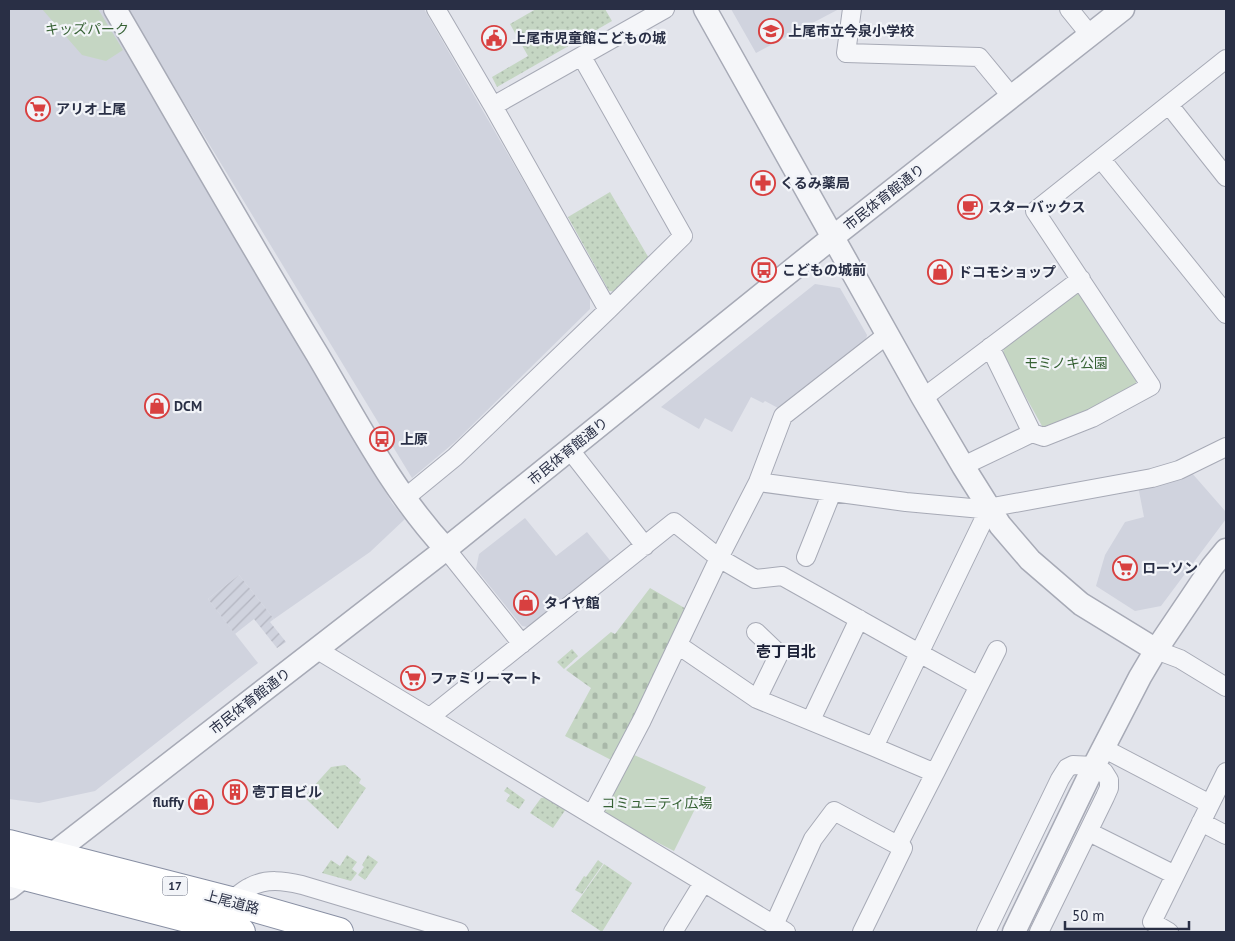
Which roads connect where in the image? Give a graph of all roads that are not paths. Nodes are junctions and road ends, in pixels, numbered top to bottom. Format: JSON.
{"nodes":[{"id":1,"x":115,"y":9,"type":"edge"},
{"id":2,"x":436,"y":9,"type":"edge"},
{"id":3,"x":666,"y":9,"type":"edge"},
{"id":4,"x":705,"y":9,"type":"edge"},
{"id":5,"x":852,"y":9,"type":"edge"},
{"id":6,"x":1069,"y":9,"type":"edge"},
{"id":7,"x":1123,"y":9,"type":"edge"},
{"id":8,"x":1090,"y":35,"type":"junction"},
{"id":9,"x":582,"y":57,"type":"junction"},
{"id":10,"x":1226,"y":59,"type":"edge"},
{"id":11,"x":1012,"y":97,"type":"junction"},
{"id":12,"x":1169,"y":105,"type":"junction"},
{"id":13,"x":493,"y":106,"type":"junction"},
{"id":14,"x":1101,"y":159,"type":"junction"},
{"id":15,"x":1226,"y":177,"type":"edge"},
{"id":16,"x":833,"y":237,"type":"junction"},
{"id":17,"x":1081,"y":279,"type":"junction"},
{"id":18,"x":608,"y":310,"type":"junction"},
{"id":19,"x":1226,"y":314,"type":"edge"},
{"id":20,"x":888,"y":334,"type":"junction"},
{"id":21,"x":990,"y":347,"type":"junction"},
{"id":22,"x":923,"y":398,"type":"junction"},
{"id":23,"x":1032,"y":433,"type":"junction"},
{"id":24,"x":1226,"y":447,"type":"edge"},
{"id":25,"x":570,"y":450,"type":"junction"},
{"id":26,"x":963,"y":466,"type":"junction"},
{"id":27,"x":758,"y":482,"type":"junction"},
{"id":28,"x":832,"y":492,"type":"junction"},
{"id":29,"x":405,"y":498,"type":"junction"},
{"id":30,"x":986,"y":508,"type":"junction"},
{"id":31,"x":645,"y":546,"type":"junction"},
{"id":32,"x":446,"y":549,"type":"junction"},
{"id":33,"x":1226,"y":550,"type":"edge"},
{"id":34,"x":806,"y":557,"type":"dead end"},
{"id":35,"x":719,"y":558,"type":"junction"},
{"id":36,"x":859,"y":619,"type":"junction"},
{"id":37,"x":756,"y":632,"type":"dead end"},
{"id":38,"x":522,"y":644,"type":"junction"},
{"id":39,"x":678,"y":645,"type":"junction"},
{"id":40,"x":316,"y":649,"type":"junction"},
{"id":41,"x":997,"y":650,"type":"dead end"},
{"id":42,"x":1156,"y":650,"type":"junction"},
{"id":43,"x":919,"y":653,"type":"junction"},
{"id":44,"x":979,"y":686,"type":"junction"},
{"id":45,"x":1226,"y":687,"type":"edge"},
{"id":46,"x":757,"y":699,"type":"junction"},
{"id":47,"x":430,"y":717,"type":"junction"},
{"id":48,"x":811,"y":720,"type":"junction"},
{"id":49,"x":874,"y":747,"type":"junction"},
{"id":50,"x":1098,"y":757,"type":"junction"},
{"id":51,"x":1226,"y":772,"type":"edge"},
{"id":52,"x":935,"y":773,"type":"junction"},
{"id":53,"x":1210,"y":804,"type":"junction"},
{"id":54,"x":592,"y":815,"type":"junction"},
{"id":55,"x":1202,"y":822,"type":"junction"},
{"id":56,"x":1089,"y":832,"type":"junction"},
{"id":57,"x":1226,"y":835,"type":"edge"},
{"id":58,"x":9,"y":844,"type":"edge"},
{"id":59,"x":898,"y":845,"type":"junction"},
{"id":60,"x":52,"y":854,"type":"junction"},
{"id":61,"x":1175,"y":875,"type":"junction"},
{"id":62,"x":14,"y":879,"type":"edge"},
{"id":63,"x":703,"y":883,"type":"junction"},
{"id":64,"x":231,"y":901,"type":"junction"},
{"id":65,"x":780,"y":929,"type":"edge"},
{"id":66,"x":241,"y":932,"type":"edge"},
{"id":67,"x":340,"y":932,"type":"edge"},
{"id":68,"x":459,"y":932,"type":"edge"},
{"id":69,"x":672,"y":932,"type":"edge"},
{"id":70,"x":862,"y":932,"type":"edge"},
{"id":71,"x":986,"y":932,"type":"edge"},
{"id":72,"x":1014,"y":932,"type":"edge"},
{"id":73,"x":1039,"y":932,"type":"edge"},
{"id":74,"x":1169,"y":932,"type":"edge"}],
"edges":[{"from":1,"to":29,"type":"street"},
{"from":2,"to":13,"type":"street"},
{"from":3,"to":9,"type":"street"},
{"from":4,"to":16,"type":"street"},
{"from":5,"to":11,"type":"street"},
{"from":6,"to":8,"type":"street"},
{"from":7,"to":8,"type":"street","name":"市民体育館通り"},
{"from":8,"to":11,"type":"street","name":"市民体育館通り"},
{"from":9,"to":13,"type":"street"},
{"from":9,"to":18,"type":"street"},
{"from":10,"to":12,"type":"street"},
{"from":11,"to":16,"type":"street","name":"市民体育館通り"},
{"from":12,"to":14,"type":"street"},
{"from":12,"to":15,"type":"street"},
{"from":13,"to":18,"type":"street"},
{"from":14,"to":17,"type":"street"},
{"from":14,"to":19,"type":"street"},
{"from":16,"to":20,"type":"street"},
{"from":16,"to":25,"type":"street","name":"市民体育館通り"},
{"from":17,"to":21,"type":"street"},
{"from":17,"to":23,"type":"street"},
{"from":18,"to":29,"type":"street"},
{"from":20,"to":22,"type":"street"},
{"from":20,"to":27,"type":"street"},
{"from":21,"to":22,"type":"street"},
{"from":21,"to":23,"type":"street"},
{"from":22,"to":26,"type":"street"},
{"from":23,"to":26,"type":"street"},
{"from":24,"to":30,"type":"street"},
{"from":25,"to":31,"type":"street"},
{"from":25,"to":32,"type":"street","name":"市民体育館通り"},
{"from":26,"to":30,"type":"street"},
{"from":27,"to":28,"type":"street"},
{"from":27,"to":35,"type":"street"},
{"from":28,"to":30,"type":"street"},
{"from":28,"to":34,"type":"street"},
{"from":29,"to":32,"type":"street"},
{"from":30,"to":42,"type":"street"},
{"from":30,"to":43,"type":"street"},
{"from":31,"to":35,"type":"street"},
{"from":31,"to":38,"type":"street"},
{"from":32,"to":38,"type":"street"},
{"from":32,"to":40,"type":"street","name":"市民体育館通り"},
{"from":33,"to":42,"type":"street"},
{"from":35,"to":36,"type":"street"},
{"from":35,"to":39,"type":"street"},
{"from":36,"to":43,"type":"street"},
{"from":36,"to":48,"type":"street"},
{"from":37,"to":46,"type":"street"},
{"from":38,"to":47,"type":"street"},
{"from":39,"to":46,"type":"street"},
{"from":39,"to":54,"type":"street"},
{"from":40,"to":47,"type":"street"},
{"from":40,"to":60,"type":"street","name":"市民体育館通り"},
{"from":41,"to":44,"type":"street"},
{"from":42,"to":45,"type":"street"},
{"from":42,"to":50,"type":"street"},
{"from":43,"to":44,"type":"street"},
{"from":43,"to":49,"type":"street"},
{"from":44,"to":52,"type":"street"},
{"from":46,"to":48,"type":"street"},
{"from":47,"to":54,"type":"street"},
{"from":48,"to":49,"type":"street"},
{"from":49,"to":52,"type":"street"},
{"from":50,"to":53,"type":"street"},
{"from":50,"to":56,"type":"street"},
{"from":50,"to":71,"type":"street"},
{"from":50,"to":72,"type":"street"},
{"from":51,"to":53,"type":"street"},
{"from":52,"to":59,"type":"street"},
{"from":53,"to":55,"type":"street"},
{"from":54,"to":63,"type":"street"},
{"from":55,"to":57,"type":"street"},
{"from":55,"to":61,"type":"street"},
{"from":56,"to":61,"type":"street"},
{"from":56,"to":73,"type":"street"},
{"from":58,"to":60,"type":"highway","name":"上尾道路","number":"17"},
{"from":59,"to":65,"type":"street"},
{"from":59,"to":70,"type":"street"},
{"from":60,"to":62,"type":"street","name":"市民体育館通り"},
{"from":60,"to":64,"type":"highway","name":"上尾道路","number":"17"},
{"from":61,"to":74,"type":"street"},
{"from":62,"to":66,"type":"highway","name":"上尾道路","number":"17"},
{"from":63,"to":65,"type":"street"},
{"from":63,"to":69,"type":"street"},
{"from":64,"to":67,"type":"highway","name":"上尾道路","number":"17"},
{"from":64,"to":68,"type":"street"}]}
